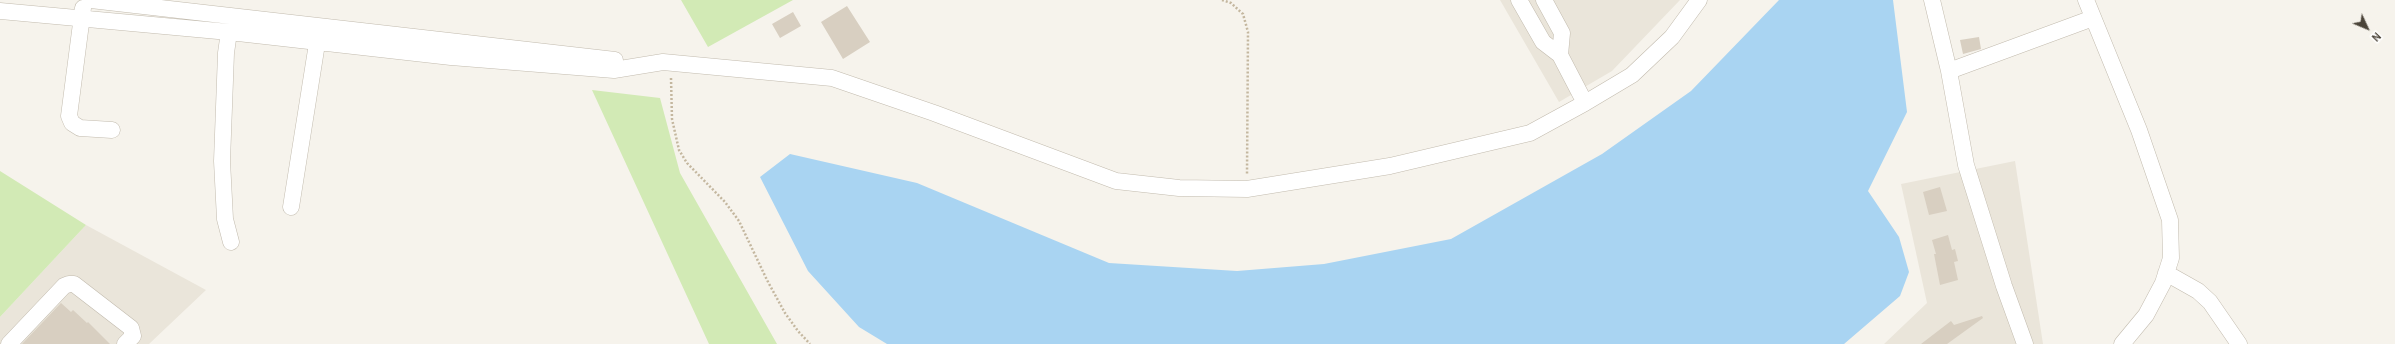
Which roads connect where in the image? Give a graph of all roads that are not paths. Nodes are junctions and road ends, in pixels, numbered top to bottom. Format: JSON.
{"nodes":[{"id":1,"x":84,"y":0,"type":"edge"},
{"id":2,"x":91,"y":0,"type":"edge"},
{"id":3,"x":1519,"y":0,"type":"edge"},
{"id":4,"x":1544,"y":0,"type":"edge"},
{"id":5,"x":1699,"y":0,"type":"edge"},
{"id":6,"x":1932,"y":0,"type":"edge"},
{"id":7,"x":2086,"y":0,"type":"edge"},
{"id":8,"x":0,"y":10,"type":"edge"},
{"id":9,"x":82,"y":18,"type":"junction"},
{"id":10,"x":2093,"y":18,"type":"junction"},
{"id":11,"x":229,"y":32,"type":"junction"},
{"id":12,"x":319,"y":33,"type":"junction"},
{"id":13,"x":1560,"y":55,"type":"junction"},
{"id":14,"x":1949,"y":71,"type":"junction"},
{"id":15,"x":1585,"y":103,"type":"junction"},
{"id":16,"x":112,"y":130,"type":"dead end"},
{"id":17,"x":291,"y":207,"type":"dead end"},
{"id":18,"x":231,"y":242,"type":"dead end"},
{"id":19,"x":2166,"y":273,"type":"junction"},
{"id":20,"x":8,"y":344,"type":"edge"},
{"id":21,"x":126,"y":344,"type":"edge"},
{"id":22,"x":2025,"y":344,"type":"edge"},
{"id":23,"x":2122,"y":344,"type":"edge"},
{"id":24,"x":2239,"y":344,"type":"edge"}],
"edges":[{"from":1,"to":9,"type":"street"},
{"from":2,"to":12,"type":"street"},
{"from":3,"to":13,"type":"street"},
{"from":4,"to":13,"type":"street"},
{"from":5,"to":15,"type":"street"},
{"from":6,"to":14,"type":"street"},
{"from":7,"to":10,"type":"street"},
{"from":8,"to":9,"type":"street"},
{"from":9,"to":11,"type":"street"},
{"from":9,"to":16,"type":"street"},
{"from":10,"to":14,"type":"street"},
{"from":10,"to":19,"type":"street"},
{"from":11,"to":12,"type":"street"},
{"from":11,"to":18,"type":"street"},
{"from":12,"to":15,"type":"street"},
{"from":12,"to":17,"type":"street"},
{"from":13,"to":15,"type":"street"},
{"from":14,"to":22,"type":"street"},
{"from":19,"to":23,"type":"street"},
{"from":19,"to":24,"type":"street"},
{"from":20,"to":21,"type":"street"}]}
